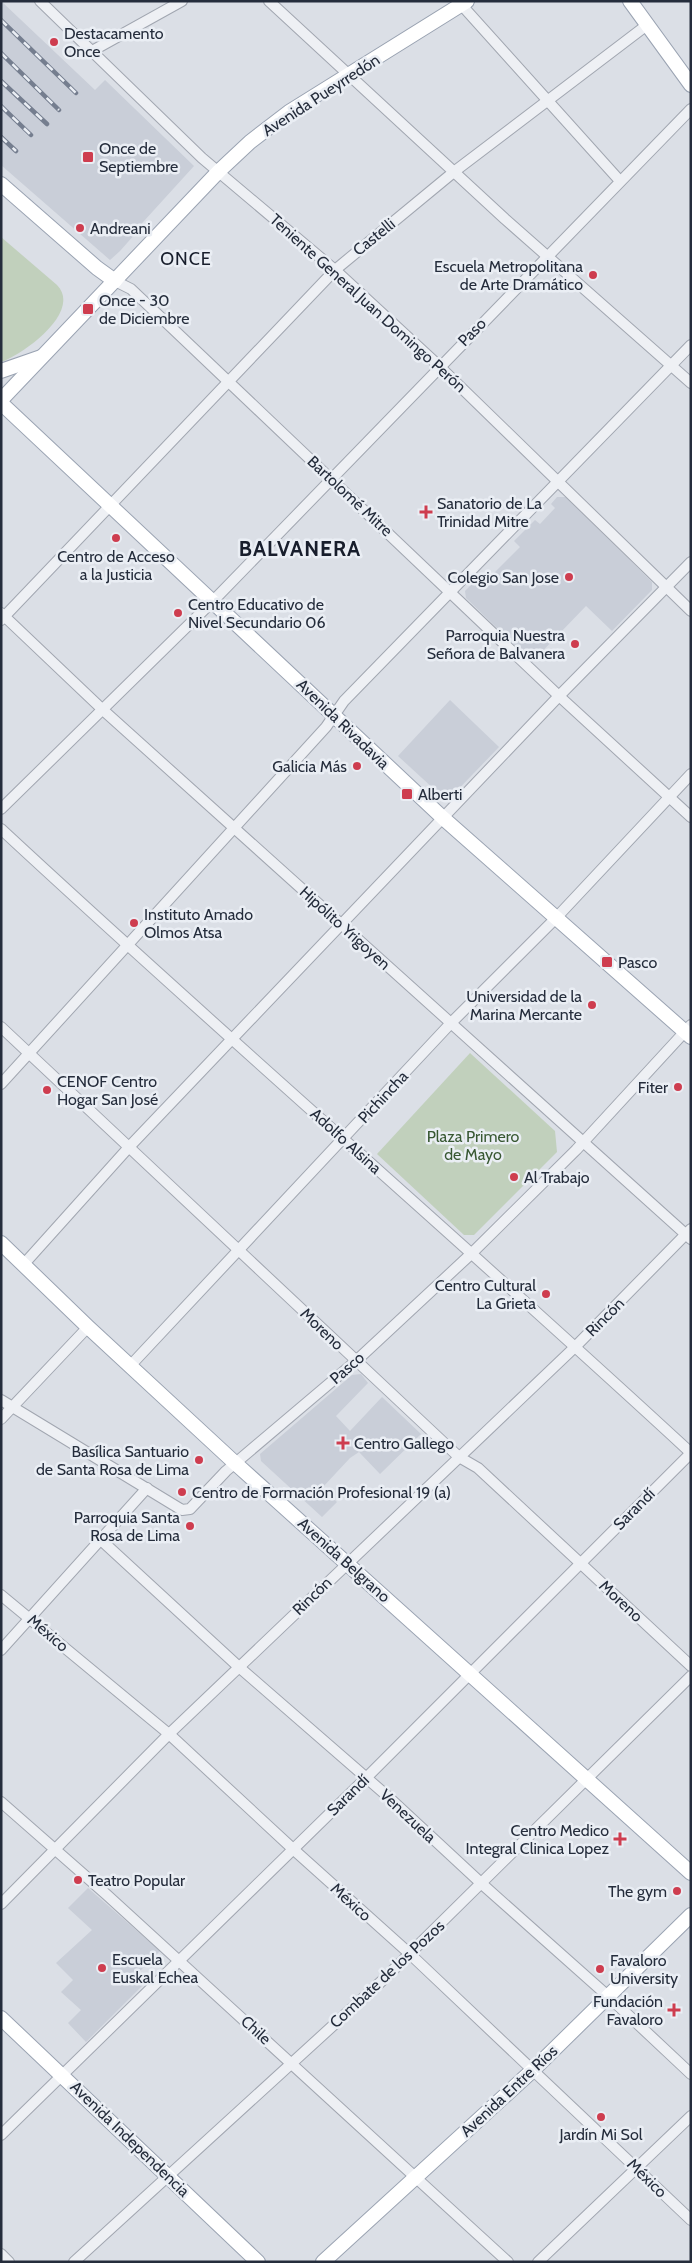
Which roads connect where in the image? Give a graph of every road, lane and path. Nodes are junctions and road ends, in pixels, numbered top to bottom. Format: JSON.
{"nodes":[{"id":1,"x":40,"y":1,"type":"edge"},
{"id":2,"x":182,"y":1,"type":"edge"},
{"id":3,"x":269,"y":1,"type":"edge"},
{"id":4,"x":630,"y":1,"type":"edge"},
{"id":5,"x":462,"y":2,"type":"edge"},
{"id":6,"x":647,"y":25,"type":"junction"},
{"id":7,"x":92,"y":51,"type":"junction"},
{"id":8,"x":350,"y":76,"type":"junction"},
{"id":9,"x":691,"y":85,"type":"edge"},
{"id":10,"x":547,"y":100,"type":"junction"},
{"id":11,"x":691,"y":109,"type":"edge"},
{"id":12,"x":219,"y":171,"type":"junction"},
{"id":13,"x":455,"y":171,"type":"junction"},
{"id":14,"x":620,"y":181,"type":"junction"},
{"id":15,"x":1,"y":184,"type":"edge"},
{"id":16,"x":547,"y":256,"type":"junction"},
{"id":17,"x":334,"y":270,"type":"junction"},
{"id":18,"x":115,"y":281,"type":"junction"},
{"id":19,"x":691,"y":345,"type":"edge"},
{"id":20,"x":46,"y":355,"type":"junction"},
{"id":21,"x":671,"y":365,"type":"junction"},
{"id":22,"x":438,"y":366,"type":"junction"},
{"id":23,"x":1,"y":371,"type":"edge"},
{"id":24,"x":228,"y":380,"type":"junction"},
{"id":25,"x":691,"y":383,"type":"edge"},
{"id":26,"x":1,"y":402,"type":"edge"},
{"id":27,"x":331,"y":478,"type":"junction"},
{"id":28,"x":559,"y":481,"type":"junction"},
{"id":29,"x":110,"y":505,"type":"junction"},
{"id":30,"x":691,"y":562,"type":"edge"},
{"id":31,"x":666,"y":588,"type":"junction"},
{"id":32,"x":451,"y":592,"type":"junction"},
{"id":33,"x":212,"y":600,"type":"junction"},
{"id":34,"x":691,"y":611,"type":"edge"},
{"id":35,"x":2,"y":616,"type":"edge"},
{"id":36,"x":559,"y":696,"type":"junction"},
{"id":37,"x":102,"y":710,"type":"junction"},
{"id":38,"x":334,"y":715,"type":"junction"},
{"id":39,"x":691,"y":774,"type":"edge"},
{"id":40,"x":668,"y":796,"type":"junction"},
{"id":41,"x":1,"y":809,"type":"edge"},
{"id":42,"x":691,"y":817,"type":"edge"},
{"id":43,"x":443,"y":818,"type":"junction"},
{"id":44,"x":1,"y":828,"type":"edge"},
{"id":45,"x":234,"y":829,"type":"junction"},
{"id":46,"x":556,"y":918,"type":"junction"},
{"id":47,"x":341,"y":924,"type":"junction"},
{"id":48,"x":128,"y":947,"type":"junction"},
{"id":49,"x":451,"y":1023,"type":"junction"},
{"id":50,"x":1,"y":1027,"type":"edge"},
{"id":51,"x":689,"y":1031,"type":"edge"},
{"id":52,"x":231,"y":1039,"type":"junction"},
{"id":53,"x":31,"y":1053,"type":"junction"},
{"id":54,"x":1,"y":1084,"type":"edge"},
{"id":55,"x":344,"y":1139,"type":"junction"},
{"id":56,"x":583,"y":1141,"type":"junction"},
{"id":57,"x":130,"y":1146,"type":"junction"},
{"id":58,"x":689,"y":1234,"type":"edge"},
{"id":59,"x":1,"y":1243,"type":"edge"},
{"id":60,"x":240,"y":1250,"type":"junction"},
{"id":61,"x":471,"y":1254,"type":"junction"},
{"id":62,"x":24,"y":1264,"type":"junction"},
{"id":63,"x":88,"y":1327,"type":"junction"},
{"id":64,"x":576,"y":1346,"type":"junction"},
{"id":65,"x":356,"y":1361,"type":"junction"},
{"id":66,"x":130,"y":1366,"type":"junction"},
{"id":67,"x":1,"y":1400,"type":"edge"},
{"id":68,"x":12,"y":1408,"type":"junction"},
{"id":69,"x":1,"y":1420,"type":"edge"},
{"id":70,"x":691,"y":1453,"type":"edge"},
{"id":71,"x":459,"y":1456,"type":"junction"},
{"id":72,"x":235,"y":1463,"type":"junction"},
{"id":73,"x":147,"y":1488,"type":"junction"},
{"id":74,"x":101,"y":1540,"type":"junction"},
{"id":75,"x":347,"y":1562,"type":"junction"},
{"id":76,"x":581,"y":1563,"type":"junction"},
{"id":77,"x":1,"y":1595,"type":"edge"},
{"id":78,"x":30,"y":1619,"type":"junction"},
{"id":79,"x":1,"y":1650,"type":"edge"},
{"id":80,"x":691,"y":1666,"type":"edge"},
{"id":81,"x":240,"y":1668,"type":"junction"},
{"id":82,"x":469,"y":1673,"type":"junction"},
{"id":83,"x":691,"y":1676,"type":"edge"},
{"id":84,"x":169,"y":1734,"type":"junction"},
{"id":85,"x":366,"y":1778,"type":"junction"},
{"id":86,"x":588,"y":1780,"type":"junction"},
{"id":87,"x":1,"y":1802,"type":"edge"},
{"id":88,"x":55,"y":1849,"type":"junction"},
{"id":89,"x":293,"y":1849,"type":"junction"},
{"id":90,"x":691,"y":1873,"type":"edge"},
{"id":91,"x":482,"y":1884,"type":"junction"},
{"id":92,"x":1,"y":1904,"type":"edge"},
{"id":93,"x":691,"y":1915,"type":"edge"},
{"id":94,"x":410,"y":1954,"type":"junction"},
{"id":95,"x":180,"y":1961,"type":"junction"},
{"id":96,"x":609,"y":1996,"type":"junction"},
{"id":97,"x":1,"y":2018,"type":"edge"},
{"id":98,"x":292,"y":2062,"type":"junction"},
{"id":99,"x":533,"y":2070,"type":"junction"},
{"id":100,"x":691,"y":2074,"type":"edge"},
{"id":101,"x":64,"y":2076,"type":"junction"},
{"id":102,"x":691,"y":2116,"type":"edge"},
{"id":103,"x":1,"y":2135,"type":"edge"},
{"id":104,"x":635,"y":2167,"type":"junction"},
{"id":105,"x":169,"y":2176,"type":"junction"},
{"id":106,"x":416,"y":2176,"type":"junction"},
{"id":107,"x":691,"y":2220,"type":"edge"},
{"id":108,"x":1,"y":2254,"type":"edge"},
{"id":109,"x":9,"y":2262,"type":"edge"},
{"id":110,"x":74,"y":2262,"type":"edge"},
{"id":111,"x":258,"y":2262,"type":"edge"},
{"id":112,"x":323,"y":2262,"type":"edge"},
{"id":113,"x":508,"y":2262,"type":"edge"},
{"id":114,"x":538,"y":2262,"type":"edge"}],
"edges":[{"from":1,"to":7,"type":"street","name":"Teniente General Juan Domingo Perón"},
{"from":2,"to":7,"type":"street"},
{"from":3,"to":8,"type":"street"},
{"from":4,"to":6,"type":"main road"},
{"from":5,"to":8,"type":"main road","name":"Avenida Pueyrredón"},
{"from":5,"to":10,"type":"street"},
{"from":6,"to":9,"type":"main road"},
{"from":6,"to":10,"type":"street","name":"Castelli"},
{"from":7,"to":12,"type":"street","name":"Teniente General Juan Domingo Perón"},
{"from":8,"to":12,"type":"main road","name":"Avenida Pueyrredón"},
{"from":8,"to":13,"type":"street"},
{"from":10,"to":13,"type":"street","name":"Castelli"},
{"from":10,"to":14,"type":"street"},
{"from":11,"to":14,"type":"street","name":"Paso"},
{"from":12,"to":17,"type":"street","name":"Teniente General Juan Domingo Perón"},
{"from":12,"to":18,"type":"main road","name":"Avenida Pueyrredón"},
{"from":13,"to":16,"type":"street"},
{"from":13,"to":17,"type":"street","name":"Castelli"},
{"from":14,"to":16,"type":"street","name":"Paso"},
{"from":15,"to":18,"type":"main road","name":"Bartolomé Mitre"},
{"from":16,"to":21,"type":"street"},
{"from":16,"to":22,"type":"street","name":"Paso"},
{"from":17,"to":22,"type":"street","name":"Teniente General Juan Domingo Perón"},
{"from":17,"to":24,"type":"street","name":"Castelli"},
{"from":18,"to":20,"type":"main road","name":"Avenida Pueyrredón"},
{"from":18,"to":24,"type":"street","name":"Bartolomé Mitre"},
{"from":19,"to":21,"type":"street"},
{"from":20,"to":23,"type":"main road"},
{"from":20,"to":26,"type":"main road","name":"Avenida Pueyrredón"},
{"from":21,"to":25,"type":"street"},
{"from":21,"to":28,"type":"street"},
{"from":22,"to":27,"type":"street","name":"Paso"},
{"from":22,"to":28,"type":"street","name":"Teniente General Juan Domingo Perón"},
{"from":24,"to":27,"type":"street","name":"Bartolomé Mitre"},
{"from":24,"to":29,"type":"street","name":"Castelli"},
{"from":26,"to":29,"type":"main road","name":"Avenida Rivadavia"},
{"from":27,"to":32,"type":"street","name":"Bartolomé Mitre"},
{"from":27,"to":33,"type":"street","name":"Paso"},
{"from":28,"to":31,"type":"street","name":"Teniente General Juan Domingo Perón"},
{"from":28,"to":32,"type":"street"},
{"from":29,"to":33,"type":"main road","name":"Avenida Rivadavia"},
{"from":29,"to":35,"type":"street","name":"Castelli"},
{"from":30,"to":31,"type":"street"},
{"from":31,"to":34,"type":"street","name":"Teniente General Juan Domingo Perón"},
{"from":31,"to":36,"type":"street"},
{"from":32,"to":36,"type":"street","name":"Bartolomé Mitre"},
{"from":32,"to":38,"type":"street"},
{"from":33,"to":37,"type":"street","name":"Paso"},
{"from":33,"to":38,"type":"main road","name":"Avenida Rivadavia"},
{"from":35,"to":37,"type":"street","name":"Hipólito Yrigoyen"},
{"from":36,"to":40,"type":"street","name":"Bartolomé Mitre"},
{"from":36,"to":43,"type":"street"},
{"from":37,"to":41,"type":"street","name":"Paso"},
{"from":37,"to":45,"type":"street","name":"Hipólito Yrigoyen"},
{"from":38,"to":43,"type":"main road","name":"Avenida Rivadavia"},
{"from":38,"to":45,"type":"street"},
{"from":39,"to":40,"type":"street","name":"Pichincha"},
{"from":40,"to":42,"type":"street","name":"Bartolomé Mitre"},
{"from":40,"to":46,"type":"street","name":"Pichincha"},
{"from":43,"to":46,"type":"main road","name":"Avenida Rivadavia"},
{"from":43,"to":47,"type":"street"},
{"from":44,"to":48,"type":"street","name":"Adolfo Alsina"},
{"from":45,"to":47,"type":"street","name":"Hipólito Yrigoyen"},
{"from":45,"to":48,"type":"street"},
{"from":46,"to":49,"type":"street","name":"Pichincha"},
{"from":46,"to":51,"type":"main road","name":"Avenida Rivadavia"},
{"from":47,"to":49,"type":"street","name":"Hipólito Yrigoyen"},
{"from":47,"to":52,"type":"street"},
{"from":48,"to":52,"type":"street","name":"Adolfo Alsina"},
{"from":48,"to":53,"type":"street"},
{"from":49,"to":55,"type":"street","name":"Pichincha"},
{"from":49,"to":56,"type":"street","name":"Hipólito Yrigoyen"},
{"from":50,"to":53,"type":"street","name":"Moreno"},
{"from":51,"to":56,"type":"street","name":"Pasco"},
{"from":52,"to":55,"type":"street","name":"Adolfo Alsina"},
{"from":52,"to":57,"type":"street"},
{"from":53,"to":54,"type":"street"},
{"from":53,"to":57,"type":"street","name":"Moreno"},
{"from":55,"to":60,"type":"street","name":"Pichincha"},
{"from":55,"to":61,"type":"street","name":"Adolfo Alsina"},
{"from":56,"to":58,"type":"street","name":"Hipólito Yrigoyen"},
{"from":56,"to":61,"type":"street","name":"Pasco"},
{"from":57,"to":60,"type":"street","name":"Moreno"},
{"from":57,"to":62,"type":"street"},
{"from":58,"to":64,"type":"street","name":"Rincón"},
{"from":59,"to":62,"type":"main road","name":"Avenida Belgrano"},
{"from":60,"to":65,"type":"street","name":"Moreno"},
{"from":60,"to":66,"type":"street","name":"Pichincha"},
{"from":61,"to":64,"type":"street","name":"Adolfo Alsina"},
{"from":61,"to":65,"type":"street","name":"Pasco"},
{"from":62,"to":63,"type":"main road","name":"Avenida Belgrano"},
{"from":63,"to":66,"type":"main road","name":"Avenida Belgrano"},
{"from":63,"to":68,"type":"street"},
{"from":64,"to":70,"type":"street","name":"Adolfo Alsina"},
{"from":64,"to":71,"type":"street","name":"Rincón"},
{"from":65,"to":71,"type":"street","name":"Moreno"},
{"from":65,"to":72,"type":"street","name":"Pasco"},
{"from":66,"to":72,"type":"main road","name":"Avenida Belgrano"},
{"from":67,"to":68,"type":"street"},
{"from":68,"to":69,"type":"street"},
{"from":68,"to":73,"type":"street"},
{"from":70,"to":76,"type":"street","name":"Sarandí"},
{"from":71,"to":75,"type":"street","name":"Rincón"},
{"from":71,"to":76,"type":"street","name":"Moreno"},
{"from":72,"to":73,"type":"street","name":"Pasco"},
{"from":72,"to":75,"type":"main road","name":"Avenida Belgrano"},
{"from":73,"to":74,"type":"street"},
{"from":74,"to":78,"type":"street"},
{"from":74,"to":81,"type":"street","name":"Venezuela"},
{"from":75,"to":81,"type":"street","name":"Rincón"},
{"from":75,"to":82,"type":"main road","name":"Avenida Belgrano"},
{"from":76,"to":80,"type":"street","name":"Moreno"},
{"from":76,"to":82,"type":"street","name":"Sarandí"},
{"from":77,"to":78,"type":"street","name":"México"},
{"from":78,"to":79,"type":"street"},
{"from":78,"to":84,"type":"street","name":"México"},
{"from":81,"to":84,"type":"street","name":"Rincón"},
{"from":81,"to":85,"type":"street","name":"Venezuela"},
{"from":82,"to":85,"type":"street","name":"Sarandí"},
{"from":82,"to":86,"type":"main road","name":"Avenida Belgrano"},
{"from":83,"to":86,"type":"street","name":"Combate de los Pozos"},
{"from":84,"to":88,"type":"street","name":"Rincón"},
{"from":84,"to":89,"type":"street","name":"México"},
{"from":85,"to":89,"type":"street","name":"Sarandí"},
{"from":85,"to":91,"type":"street","name":"Venezuela"},
{"from":86,"to":90,"type":"main road","name":"Avenida Belgrano"},
{"from":86,"to":91,"type":"street","name":"Combate de los Pozos"},
{"from":87,"to":88,"type":"street","name":"Chile"},
{"from":88,"to":92,"type":"street","name":"Rincón"},
{"from":88,"to":95,"type":"street","name":"Chile"},
{"from":89,"to":94,"type":"street","name":"México"},
{"from":89,"to":95,"type":"street","name":"Sarandí"},
{"from":91,"to":94,"type":"street","name":"Combate de los Pozos"},
{"from":91,"to":96,"type":"street","name":"Venezuela"},
{"from":93,"to":96,"type":"main road","name":"Avenida Entre Ríos"},
{"from":94,"to":98,"type":"street","name":"Combate de los Pozos"},
{"from":94,"to":99,"type":"street","name":"México"},
{"from":95,"to":98,"type":"street","name":"Chile"},
{"from":95,"to":101,"type":"street","name":"Sarandí"},
{"from":96,"to":99,"type":"main road","name":"Avenida Entre Ríos"},
{"from":96,"to":100,"type":"street","name":"Venezuela"},
{"from":97,"to":101,"type":"main road","name":"Avenida Independencia"},
{"from":98,"to":105,"type":"street","name":"Combate de los Pozos"},
{"from":98,"to":106,"type":"street","name":"Chile"},
{"from":99,"to":104,"type":"street","name":"México"},
{"from":99,"to":106,"type":"main road","name":"Avenida Entre Ríos"},
{"from":101,"to":103,"type":"street","name":"Sarandí"},
{"from":101,"to":105,"type":"main road","name":"Avenida Independencia"},
{"from":102,"to":104,"type":"street"},
{"from":104,"to":107,"type":"street","name":"México"},
{"from":104,"to":114,"type":"street"},
{"from":105,"to":110,"type":"street","name":"Combate de los Pozos"},
{"from":105,"to":111,"type":"main road","name":"Avenida Independencia"},
{"from":106,"to":112,"type":"main road","name":"Avenida Entre Ríos"},
{"from":106,"to":113,"type":"street","name":"Chile"},
{"from":108,"to":109,"type":"street"}]}
